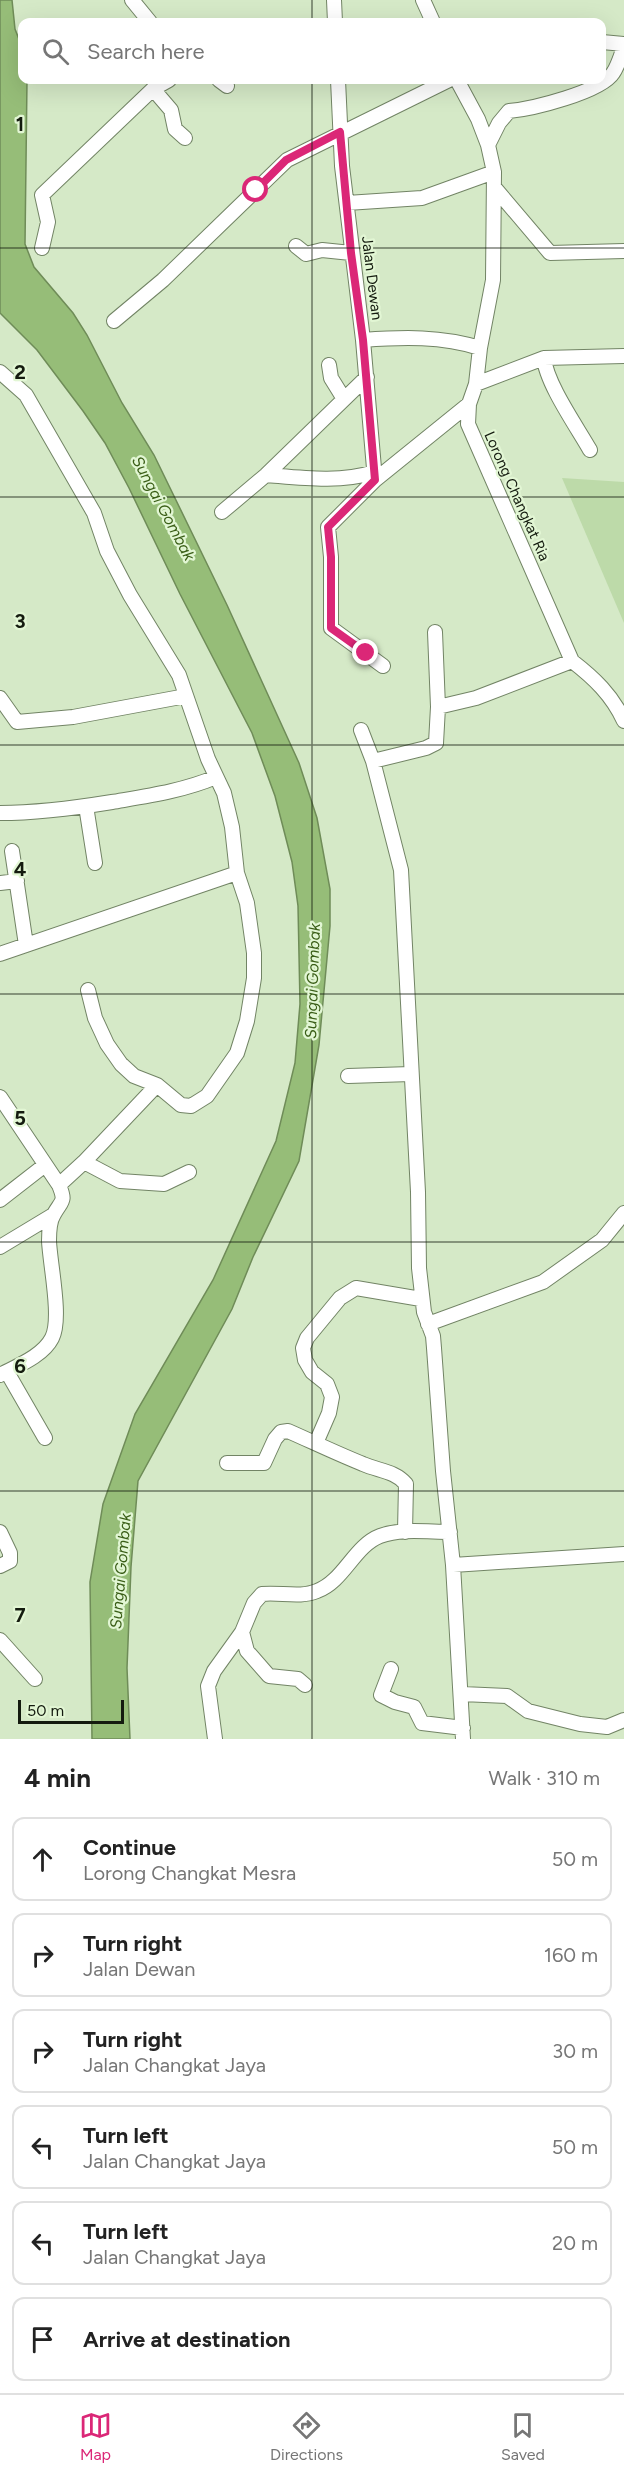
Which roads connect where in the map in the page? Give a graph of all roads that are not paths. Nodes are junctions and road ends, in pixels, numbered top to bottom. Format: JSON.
{"nodes":[{"id":1,"x":132,"y":0,"type":"edge"},
{"id":2,"x":334,"y":0,"type":"edge"},
{"id":3,"x":423,"y":0,"type":"edge"},
{"id":4,"x":147,"y":18,"type":"edge"},
{"id":5,"x":335,"y":18,"type":"edge"},
{"id":6,"x":431,"y":18,"type":"edge"},
{"id":7,"x":606,"y":43,"type":"edge"},
{"id":8,"x":624,"y":45,"type":"edge"},
{"id":9,"x":606,"y":80,"type":"edge"},
{"id":10,"x":162,"y":84,"type":"edge"},
{"id":11,"x":338,"y":84,"type":"edge"},
{"id":12,"x":441,"y":84,"type":"edge"},
{"id":13,"x":459,"y":84,"type":"edge"},
{"id":14,"x":601,"y":84,"type":"edge"},
{"id":15,"x":153,"y":89,"type":"junction"},
{"id":16,"x":340,"y":132,"type":"junction"},
{"id":17,"x":185,"y":138,"type":"dead end"},
{"id":18,"x":488,"y":145,"type":"junction"},
{"id":19,"x":494,"y":172,"type":"junction"},
{"id":20,"x":494,"y":187,"type":"junction"},
{"id":21,"x":346,"y":203,"type":"junction"},
{"id":22,"x":296,"y":246,"type":"dead end"},
{"id":23,"x":42,"y":248,"type":"dead end"},
{"id":24,"x":624,"y":251,"type":"edge"},
{"id":25,"x":351,"y":253,"type":"junction"},
{"id":26,"x":114,"y":321,"type":"dead end"},
{"id":27,"x":363,"y":340,"type":"junction"},
{"id":28,"x":480,"y":348,"type":"junction"},
{"id":29,"x":624,"y":356,"type":"edge"},
{"id":30,"x":544,"y":358,"type":"junction"},
{"id":31,"x":329,"y":365,"type":"dead end"},
{"id":32,"x":0,"y":372,"type":"edge"},
{"id":33,"x":367,"y":377,"type":"junction"},
{"id":34,"x":476,"y":384,"type":"junction"},
{"id":35,"x":344,"y":399,"type":"junction"},
{"id":36,"x":469,"y":404,"type":"junction"},
{"id":37,"x":590,"y":450,"type":"dead end"},
{"id":38,"x":267,"y":475,"type":"junction"},
{"id":39,"x":375,"y":476,"type":"junction"},
{"id":40,"x":222,"y":512,"type":"dead end"},
{"id":41,"x":435,"y":632,"type":"dead end"},
{"id":42,"x":572,"y":661,"type":"junction"},
{"id":43,"x":383,"y":666,"type":"dead end"},
{"id":44,"x":186,"y":696,"type":"junction"},
{"id":45,"x":0,"y":698,"type":"edge"},
{"id":46,"x":438,"y":706,"type":"junction"},
{"id":47,"x":624,"y":721,"type":"edge"},
{"id":48,"x":361,"y":730,"type":"dead end"},
{"id":49,"x":373,"y":761,"type":"junction"},
{"id":50,"x":216,"y":777,"type":"junction"},
{"id":51,"x":86,"y":806,"type":"junction"},
{"id":52,"x":0,"y":813,"type":"edge"},
{"id":53,"x":12,"y":850,"type":"dead end"},
{"id":54,"x":95,"y":863,"type":"dead end"},
{"id":55,"x":237,"y":873,"type":"junction"},
{"id":56,"x":16,"y":880,"type":"junction"},
{"id":57,"x":0,"y":883,"type":"edge"},
{"id":58,"x":26,"y":945,"type":"junction"},
{"id":59,"x":0,"y":954,"type":"edge"},
{"id":60,"x":88,"y":990,"type":"dead end"},
{"id":61,"x":411,"y":1074,"type":"junction"},
{"id":62,"x":348,"y":1076,"type":"dead end"},
{"id":63,"x":156,"y":1085,"type":"junction"},
{"id":64,"x":0,"y":1097,"type":"edge"},
{"id":65,"x":84,"y":1162,"type":"junction"},
{"id":66,"x":45,"y":1165,"type":"junction"},
{"id":67,"x":189,"y":1172,"type":"dead end"},
{"id":68,"x":59,"y":1185,"type":"junction"},
{"id":69,"x":0,"y":1200,"type":"edge"},
{"id":70,"x":624,"y":1213,"type":"edge"},
{"id":71,"x":53,"y":1215,"type":"junction"},
{"id":72,"x":0,"y":1247,"type":"edge"},
{"id":73,"x":422,"y":1299,"type":"junction"},
{"id":74,"x":428,"y":1324,"type":"junction"},
{"id":75,"x":3,"y":1373,"type":"edge"},
{"id":76,"x":45,"y":1438,"type":"dead end"},
{"id":77,"x":316,"y":1443,"type":"junction"},
{"id":78,"x":227,"y":1463,"type":"dead end"},
{"id":79,"x":0,"y":1532,"type":"edge"},
{"id":80,"x":405,"y":1532,"type":"junction"},
{"id":81,"x":450,"y":1532,"type":"junction"},
{"id":82,"x":624,"y":1554,"type":"edge"},
{"id":83,"x":453,"y":1565,"type":"junction"},
{"id":84,"x":0,"y":1566,"type":"edge"},
{"id":85,"x":242,"y":1632,"type":"junction"},
{"id":86,"x":0,"y":1640,"type":"edge"},
{"id":87,"x":391,"y":1669,"type":"dead end"},
{"id":88,"x":35,"y":1678,"type":"dead end"},
{"id":89,"x":305,"y":1685,"type":"dead end"},
{"id":90,"x":462,"y":1695,"type":"junction"},
{"id":91,"x":624,"y":1720,"type":"edge"},
{"id":92,"x":463,"y":1734,"type":"edge"},
{"id":93,"x":215,"y":1739,"type":"edge"}],
"edges":[{"from":1,"to":4,"type":"street"},
{"from":2,"to":5,"type":"street"},
{"from":3,"to":6,"type":"street"},
{"from":7,"to":8,"type":"street"},
{"from":8,"to":9,"type":"street"},
{"from":10,"to":15,"type":"street"},
{"from":11,"to":16,"type":"street","name":"Jalan Dewan"},
{"from":12,"to":16,"type":"street"},
{"from":13,"to":18,"type":"street","name":"Lorong Changkat Ria"},
{"from":14,"to":18,"type":"street"},
{"from":15,"to":17,"type":"street"},
{"from":15,"to":23,"type":"street"},
{"from":16,"to":21,"type":"street","name":"Jalan Dewan"},
{"from":16,"to":26,"type":"street"},
{"from":18,"to":19,"type":"street","name":"Lorong Changkat Ria"},
{"from":19,"to":20,"type":"street","name":"Lorong Changkat Ria"},
{"from":19,"to":21,"type":"street"},
{"from":20,"to":24,"type":"street"},
{"from":20,"to":28,"type":"street","name":"Lorong Changkat Ria"},
{"from":21,"to":25,"type":"street","name":"Jalan Dewan"},
{"from":22,"to":25,"type":"street"},
{"from":25,"to":27,"type":"street","name":"Jalan Dewan"},
{"from":27,"to":28,"type":"street"},
{"from":27,"to":33,"type":"street","name":"Jalan Dewan"},
{"from":28,"to":34,"type":"street","name":"Lorong Changkat Ria"},
{"from":29,"to":30,"type":"street"},
{"from":30,"to":34,"type":"street"},
{"from":30,"to":37,"type":"street"},
{"from":31,"to":35,"type":"street"},
{"from":32,"to":44,"type":"street"},
{"from":33,"to":35,"type":"street"},
{"from":33,"to":39,"type":"street","name":"Jalan Dewan"},
{"from":34,"to":36,"type":"street","name":"Lorong Changkat Ria"},
{"from":35,"to":38,"type":"street"},
{"from":36,"to":39,"type":"street"},
{"from":36,"to":42,"type":"street","name":"Lorong Changkat Ria"},
{"from":38,"to":39,"type":"street"},
{"from":38,"to":40,"type":"street"},
{"from":39,"to":43,"type":"street"},
{"from":41,"to":46,"type":"street"},
{"from":42,"to":46,"type":"street"},
{"from":42,"to":47,"type":"street","name":"Lorong Changkat Ria"},
{"from":44,"to":45,"type":"street"},
{"from":44,"to":50,"type":"street"},
{"from":46,"to":49,"type":"street"},
{"from":48,"to":49,"type":"street"},
{"from":49,"to":61,"type":"street"},
{"from":50,"to":51,"type":"street"},
{"from":50,"to":55,"type":"street"},
{"from":51,"to":52,"type":"street"},
{"from":51,"to":54,"type":"street"},
{"from":53,"to":56,"type":"street"},
{"from":55,"to":58,"type":"street"},
{"from":55,"to":63,"type":"street"},
{"from":56,"to":57,"type":"street"},
{"from":56,"to":58,"type":"street"},
{"from":58,"to":59,"type":"street"},
{"from":60,"to":63,"type":"street"},
{"from":61,"to":62,"type":"street"},
{"from":61,"to":73,"type":"street"},
{"from":63,"to":65,"type":"street"},
{"from":64,"to":66,"type":"street"},
{"from":65,"to":67,"type":"street"},
{"from":65,"to":68,"type":"street"},
{"from":66,"to":68,"type":"street"},
{"from":66,"to":69,"type":"street"},
{"from":68,"to":71,"type":"street"},
{"from":70,"to":74,"type":"street"},
{"from":71,"to":72,"type":"street"},
{"from":71,"to":75,"type":"street"},
{"from":73,"to":74,"type":"street"},
{"from":73,"to":77,"type":"street"},
{"from":74,"to":81,"type":"street"},
{"from":75,"to":76,"type":"street"},
{"from":77,"to":78,"type":"street"},
{"from":77,"to":80,"type":"street"},
{"from":79,"to":84,"type":"street"},
{"from":80,"to":81,"type":"street"},
{"from":80,"to":85,"type":"street"},
{"from":81,"to":83,"type":"street"},
{"from":82,"to":83,"type":"street"},
{"from":83,"to":90,"type":"street"},
{"from":85,"to":89,"type":"street"},
{"from":85,"to":93,"type":"street"},
{"from":86,"to":88,"type":"street"},
{"from":87,"to":92,"type":"street"},
{"from":90,"to":91,"type":"street"},
{"from":90,"to":92,"type":"street"}]}
